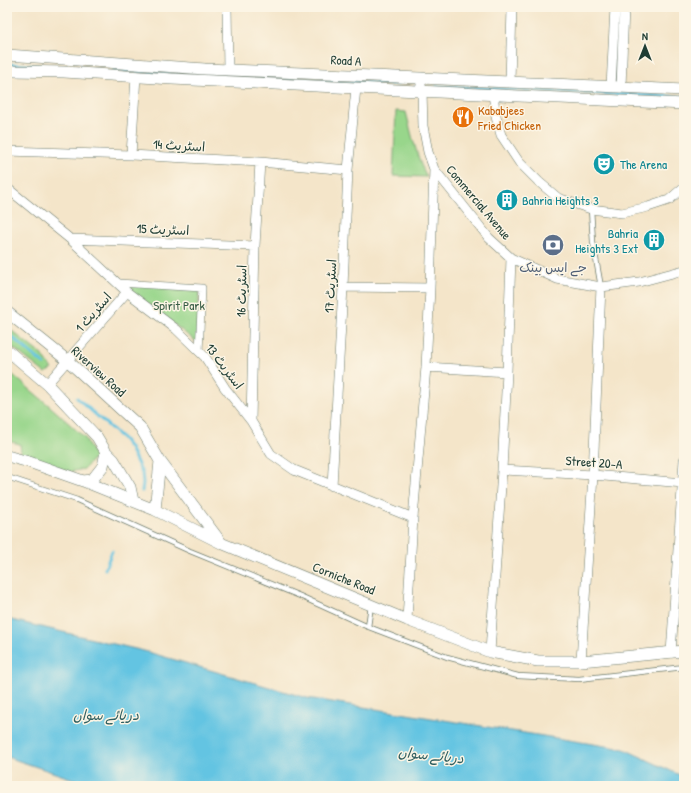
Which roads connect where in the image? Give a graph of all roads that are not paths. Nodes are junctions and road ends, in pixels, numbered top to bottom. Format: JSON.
{"nodes":[{"id":1,"x":227,"y":7,"type":"edge"},
{"id":2,"x":512,"y":7,"type":"edge"},
{"id":3,"x":615,"y":7,"type":"edge"},
{"id":4,"x":624,"y":7,"type":"edge"},
{"id":5,"x":7,"y":55,"type":"edge"},
{"id":6,"x":228,"y":69,"type":"junction"},
{"id":7,"x":7,"y":70,"type":"edge"},
{"id":8,"x":136,"y":76,"type":"junction"},
{"id":9,"x":420,"y":78,"type":"junction"},
{"id":10,"x":510,"y":82,"type":"junction"},
{"id":11,"x":616,"y":87,"type":"junction"},
{"id":12,"x":356,"y":88,"type":"junction"},
{"id":13,"x":684,"y":90,"type":"edge"},
{"id":14,"x":422,"y":91,"type":"junction"},
{"id":15,"x":493,"y":94,"type":"junction"},
{"id":16,"x":684,"y":104,"type":"edge"},
{"id":17,"x":7,"y":150,"type":"edge"},
{"id":18,"x":131,"y":155,"type":"junction"},
{"id":19,"x":260,"y":162,"type":"junction"},
{"id":20,"x":434,"y":169,"type":"junction"},
{"id":21,"x":348,"y":170,"type":"junction"},
{"id":22,"x":684,"y":187,"type":"edge"},
{"id":23,"x":7,"y":188,"type":"edge"},
{"id":24,"x":591,"y":209,"type":"junction"},
{"id":25,"x":70,"y":239,"type":"junction"},
{"id":26,"x":255,"y":246,"type":"junction"},
{"id":27,"x":511,"y":258,"type":"junction"},
{"id":28,"x":684,"y":270,"type":"edge"},
{"id":29,"x":118,"y":283,"type":"junction"},
{"id":30,"x":343,"y":287,"type":"junction"},
{"id":31,"x":601,"y":287,"type":"junction"},
{"id":32,"x":430,"y":288,"type":"junction"},
{"id":33,"x":127,"y":292,"type":"junction"},
{"id":34,"x":7,"y":312,"type":"edge"},
{"id":35,"x":7,"y":350,"type":"edge"},
{"id":36,"x":199,"y":352,"type":"junction"},
{"id":37,"x":68,"y":361,"type":"junction"},
{"id":38,"x":426,"y":366,"type":"junction"},
{"id":39,"x":507,"y":372,"type":"junction"},
{"id":40,"x":47,"y":384,"type":"junction"},
{"id":41,"x":251,"y":421,"type":"junction"},
{"id":42,"x":106,"y":452,"type":"junction"},
{"id":43,"x":7,"y":456,"type":"edge"},
{"id":44,"x":684,"y":460,"type":"edge"},
{"id":45,"x":160,"y":461,"type":"junction"},
{"id":46,"x":502,"y":470,"type":"junction"},
{"id":47,"x":593,"y":475,"type":"junction"},
{"id":48,"x":7,"y":477,"type":"edge"},
{"id":49,"x":82,"y":480,"type":"junction"},
{"id":50,"x":683,"y":483,"type":"edge"},
{"id":51,"x":332,"y":486,"type":"junction"},
{"id":52,"x":133,"y":501,"type":"junction"},
{"id":53,"x":155,"y":510,"type":"junction"},
{"id":54,"x":413,"y":518,"type":"junction"},
{"id":55,"x":221,"y":543,"type":"junction"},
{"id":56,"x":372,"y":605,"type":"junction"},
{"id":57,"x":408,"y":620,"type":"junction"},
{"id":58,"x":368,"y":628,"type":"junction"},
{"id":59,"x":684,"y":651,"type":"edge"},
{"id":60,"x":490,"y":652,"type":"junction"},
{"id":61,"x":671,"y":653,"type":"junction"},
{"id":62,"x":581,"y":661,"type":"junction"},
{"id":63,"x":684,"y":667,"type":"edge"}],
"edges":[{"from":1,"to":6,"type":"street"},
{"from":2,"to":10,"type":"street"},
{"from":3,"to":11,"type":"street"},
{"from":4,"to":11,"type":"street"},
{"from":5,"to":6,"type":"street","name":"Road A"},
{"from":6,"to":9,"type":"street","name":"Road A"},
{"from":7,"to":8,"type":"street"},
{"from":8,"to":12,"type":"street"},
{"from":8,"to":18,"type":"street"},
{"from":9,"to":10,"type":"street","name":"Road A"},
{"from":9,"to":14,"type":"street","name":"Commercial Avenue"},
{"from":10,"to":11,"type":"street","name":"Road A"},
{"from":11,"to":13,"type":"street","name":"Road A"},
{"from":12,"to":14,"type":"street"},
{"from":12,"to":21,"type":"street","name":"اسٹریٹ 17"},
{"from":14,"to":15,"type":"street"},
{"from":14,"to":20,"type":"street","name":"Commercial Avenue"},
{"from":15,"to":16,"type":"street"},
{"from":15,"to":24,"type":"street"},
{"from":17,"to":18,"type":"street","name":"اسٹریٹ 14"},
{"from":18,"to":19,"type":"street","name":"اسٹریٹ 14"},
{"from":19,"to":21,"type":"street","name":"اسٹریٹ 14"},
{"from":19,"to":26,"type":"street","name":"اسٹریٹ 16"},
{"from":20,"to":27,"type":"street","name":"Commercial Avenue"},
{"from":20,"to":32,"type":"street"},
{"from":21,"to":30,"type":"street","name":"اسٹریٹ 17"},
{"from":22,"to":24,"type":"street"},
{"from":23,"to":25,"type":"street","name":"اسٹریٹ 13"},
{"from":24,"to":31,"type":"lane"},
{"from":25,"to":26,"type":"street","name":"اسٹریٹ 15"},
{"from":25,"to":29,"type":"street","name":"اسٹریٹ 13"},
{"from":26,"to":41,"type":"street","name":"اسٹریٹ 16"},
{"from":27,"to":31,"type":"street","name":"Commercial Avenue"},
{"from":27,"to":39,"type":"street"},
{"from":28,"to":31,"type":"street","name":"Commercial Avenue"},
{"from":29,"to":33,"type":"street","name":"اسٹریٹ 13"},
{"from":29,"to":36,"type":"street"},
{"from":30,"to":32,"type":"street"},
{"from":30,"to":51,"type":"street","name":"اسٹریٹ 17"},
{"from":31,"to":47,"type":"street"},
{"from":32,"to":38,"type":"street"},
{"from":33,"to":36,"type":"street","name":"اسٹریٹ 13"},
{"from":33,"to":37,"type":"street","name":"اسٹریٹ 1"},
{"from":34,"to":37,"type":"street","name":"Riverview Road"},
{"from":35,"to":40,"type":"street"},
{"from":36,"to":41,"type":"street","name":"اسٹریٹ 13"},
{"from":37,"to":40,"type":"street","name":"اسٹریٹ 1"},
{"from":37,"to":45,"type":"street","name":"Riverview Road"},
{"from":38,"to":39,"type":"street"},
{"from":38,"to":54,"type":"street"},
{"from":39,"to":46,"type":"street"},
{"from":40,"to":42,"type":"street"},
{"from":41,"to":51,"type":"street","name":"اسٹریٹ 13"},
{"from":42,"to":49,"type":"street"},
{"from":42,"to":52,"type":"street"},
{"from":43,"to":49,"type":"street","name":"Corniche Road"},
{"from":44,"to":50,"type":"street"},
{"from":45,"to":53,"type":"street"},
{"from":45,"to":55,"type":"street","name":"Riverview Road"},
{"from":46,"to":47,"type":"street","name":"Street 20-A"},
{"from":46,"to":60,"type":"street"},
{"from":47,"to":50,"type":"street","name":"Street 20-A"},
{"from":47,"to":62,"type":"street"},
{"from":48,"to":58,"type":"lane"},
{"from":49,"to":52,"type":"street","name":"Corniche Road"},
{"from":50,"to":61,"type":"street"},
{"from":51,"to":54,"type":"street","name":"اسٹریٹ 13"},
{"from":52,"to":53,"type":"street","name":"Corniche Road"},
{"from":53,"to":55,"type":"street","name":"Corniche Road"},
{"from":54,"to":57,"type":"street"},
{"from":55,"to":56,"type":"street","name":"Corniche Road"},
{"from":56,"to":57,"type":"street","name":"Corniche Road"},
{"from":56,"to":58,"type":"lane"},
{"from":57,"to":60,"type":"street","name":"Corniche Road"},
{"from":58,"to":63,"type":"lane"},
{"from":59,"to":61,"type":"street","name":"Corniche Road"},
{"from":60,"to":62,"type":"street","name":"Corniche Road"},
{"from":61,"to":62,"type":"street","name":"Corniche Road"}]}
